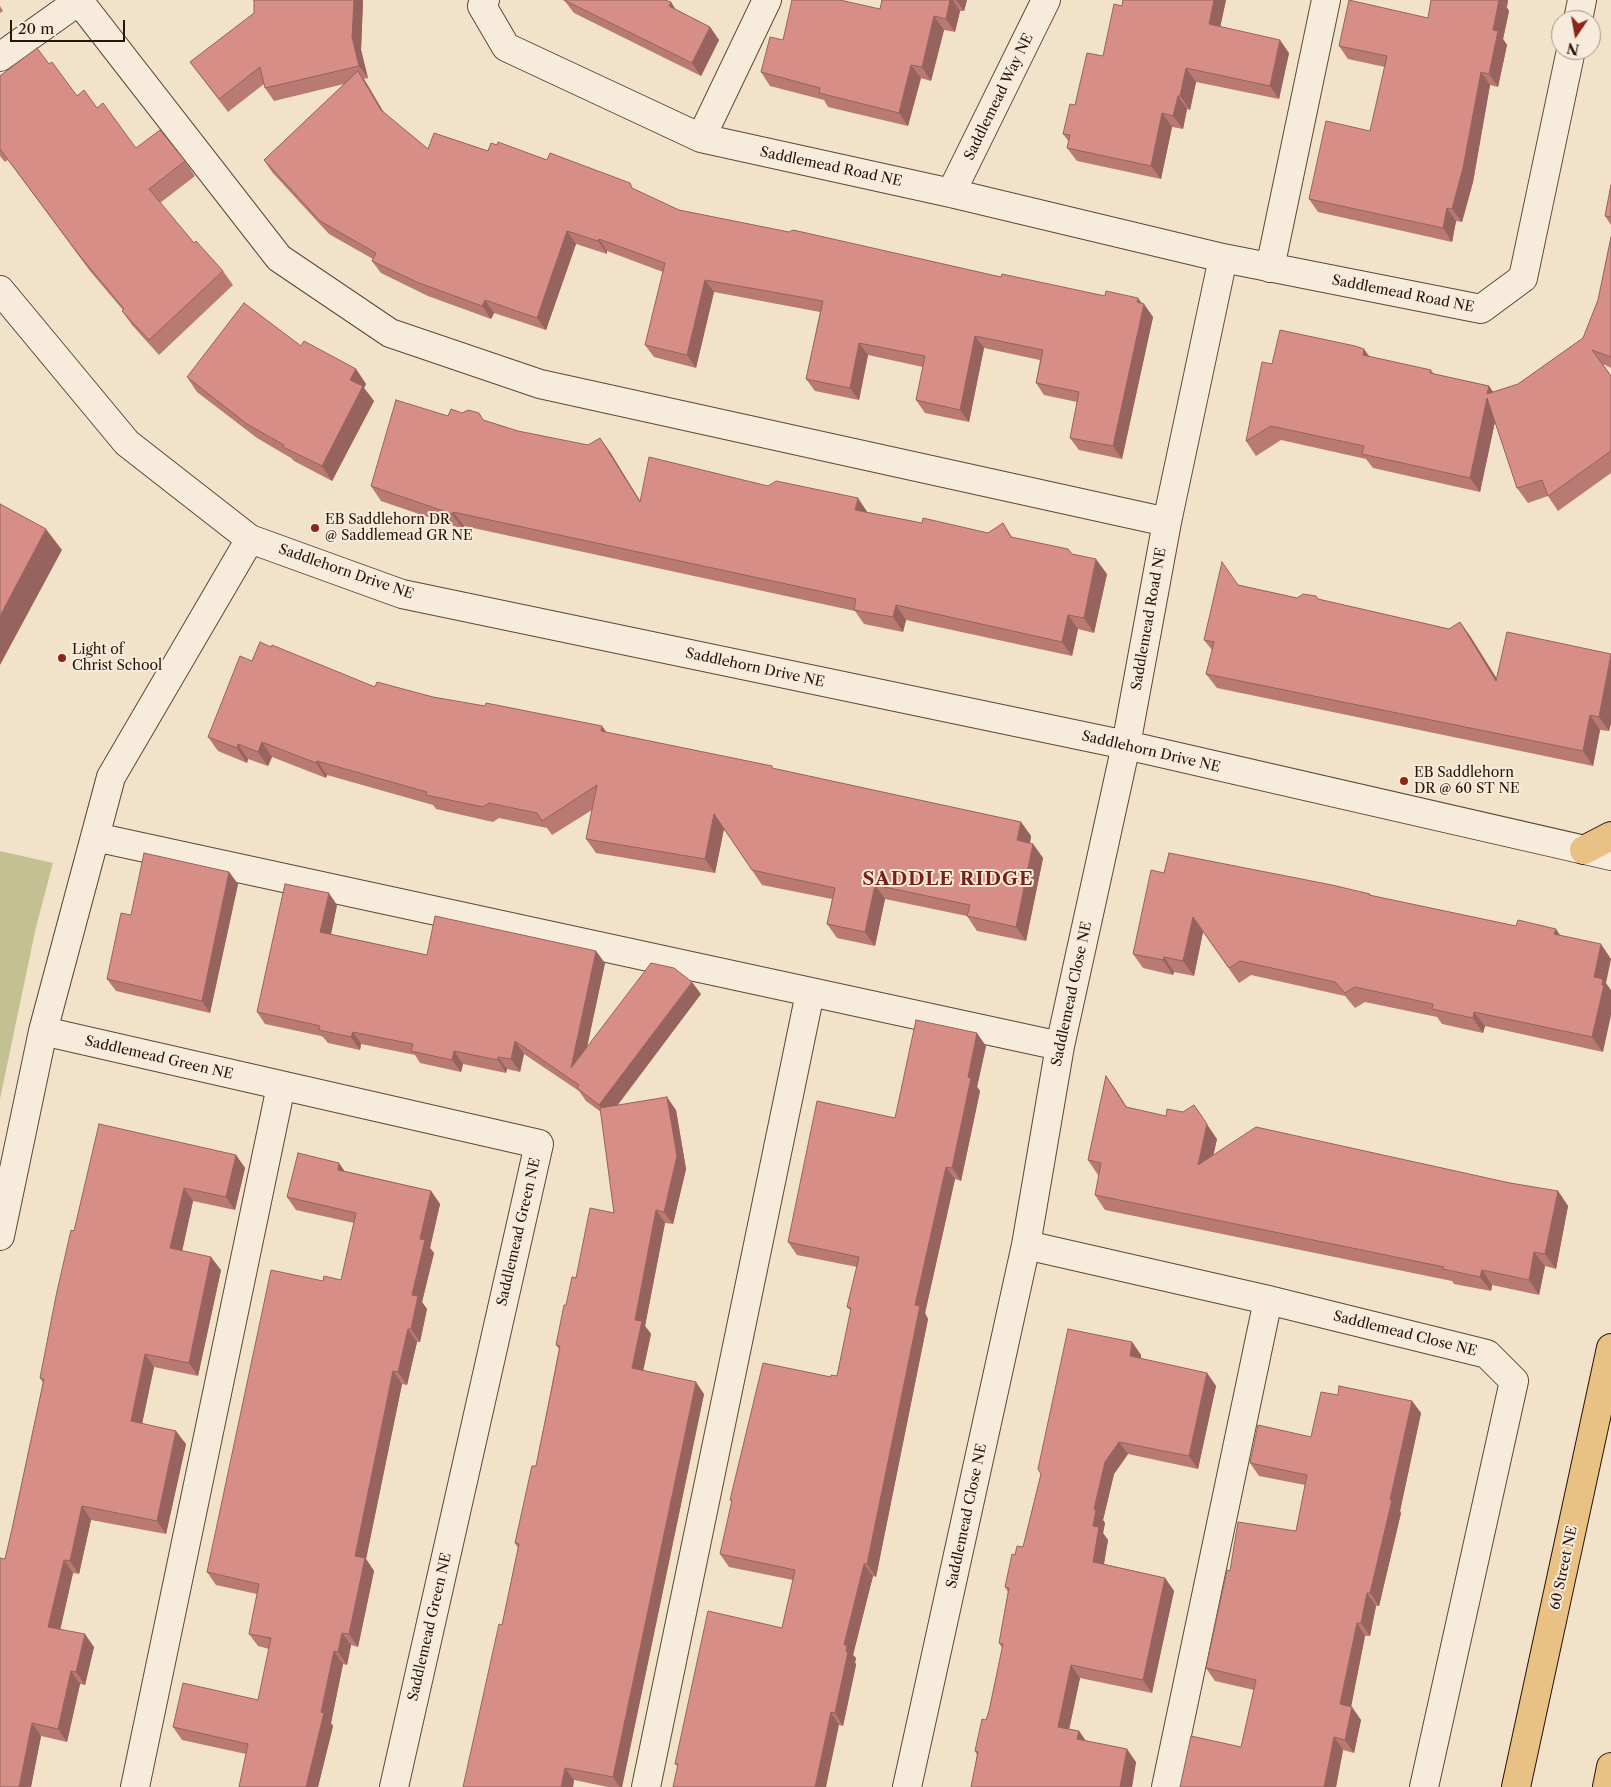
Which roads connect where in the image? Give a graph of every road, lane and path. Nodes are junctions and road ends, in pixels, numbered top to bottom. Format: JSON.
{"nodes":[{"id":1,"x":80,"y":0,"type":"edge"},
{"id":2,"x":485,"y":0,"type":"edge"},
{"id":3,"x":767,"y":0,"type":"edge"},
{"id":4,"x":1046,"y":0,"type":"edge"},
{"id":5,"x":1326,"y":0,"type":"edge"},
{"id":6,"x":0,"y":57,"type":"edge"},
{"id":7,"x":1569,"y":60,"type":"edge"},
{"id":8,"x":700,"y":138,"type":"junction"},
{"id":9,"x":952,"y":193,"type":"junction"},
{"id":10,"x":1223,"y":258,"type":"junction"},
{"id":11,"x":1270,"y":268,"type":"junction"},
{"id":12,"x":0,"y":290,"type":"edge"},
{"id":13,"x":1167,"y":522,"type":"junction"},
{"id":14,"x":250,"y":539,"type":"junction"},
{"id":15,"x":1126,"y":745,"type":"junction"},
{"id":16,"x":1611,"y":836,"type":"edge"},
{"id":17,"x":95,"y":837,"type":"junction"},
{"id":18,"x":1584,"y":850,"type":"junction"},
{"id":19,"x":1611,"y":856,"type":"edge"},
{"id":20,"x":810,"y":993,"type":"junction"},
{"id":21,"x":43,"y":1031,"type":"junction"},
{"id":22,"x":1060,"y":1046,"type":"junction"},
{"id":23,"x":282,"y":1086,"type":"junction"},
{"id":24,"x":0,"y":1236,"type":"edge"},
{"id":25,"x":1026,"y":1245,"type":"junction"},
{"id":26,"x":1268,"y":1300,"type":"junction"},
{"id":27,"x":1611,"y":1348,"type":"edge"},
{"id":28,"x":1611,"y":1767,"type":"edge"},
{"id":29,"x":135,"y":1787,"type":"edge"},
{"id":30,"x":394,"y":1787,"type":"edge"},
{"id":31,"x":646,"y":1787,"type":"edge"},
{"id":32,"x":907,"y":1787,"type":"edge"},
{"id":33,"x":1166,"y":1787,"type":"edge"},
{"id":34,"x":1424,"y":1787,"type":"edge"},
{"id":35,"x":1516,"y":1787,"type":"edge"},
{"id":36,"x":1607,"y":1787,"type":"edge"}],
"edges":[{"from":1,"to":6,"type":"street"},
{"from":1,"to":13,"type":"street"},
{"from":2,"to":8,"type":"street","name":"Saddlemead Road NE"},
{"from":3,"to":8,"type":"street"},
{"from":4,"to":9,"type":"street","name":"Saddlemead Way NE"},
{"from":5,"to":11,"type":"street"},
{"from":7,"to":11,"type":"street","name":"Saddlemead Road NE"},
{"from":8,"to":9,"type":"street","name":"Saddlemead Road NE"},
{"from":9,"to":10,"type":"street","name":"Saddlemead Road NE"},
{"from":10,"to":11,"type":"street","name":"Saddlemead Road NE"},
{"from":10,"to":13,"type":"street","name":"Saddlemead Road NE"},
{"from":12,"to":14,"type":"street","name":"Saddlehorn Drive NE"},
{"from":13,"to":15,"type":"street","name":"Saddlemead Road NE"},
{"from":14,"to":15,"type":"street","name":"Saddlehorn Drive NE"},
{"from":14,"to":17,"type":"street"},
{"from":15,"to":18,"type":"street","name":"Saddlehorn Drive NE"},
{"from":15,"to":22,"type":"street","name":"Saddlemead Close NE"},
{"from":16,"to":18,"type":"main road"},
{"from":17,"to":20,"type":"street"},
{"from":17,"to":21,"type":"street"},
{"from":18,"to":19,"type":"street","name":"Saddlehorn Drive NE"},
{"from":20,"to":22,"type":"street"},
{"from":20,"to":31,"type":"street"},
{"from":21,"to":23,"type":"street","name":"Saddlemead Green NE"},
{"from":21,"to":24,"type":"street"},
{"from":22,"to":25,"type":"street","name":"Saddlemead Close NE"},
{"from":23,"to":29,"type":"street"},
{"from":23,"to":30,"type":"street","name":"Saddlemead Green NE"},
{"from":25,"to":26,"type":"street","name":"Saddlemead Close NE"},
{"from":25,"to":32,"type":"street","name":"Saddlemead Close NE"},
{"from":26,"to":33,"type":"street"},
{"from":26,"to":34,"type":"street","name":"Saddlemead Close NE"},
{"from":27,"to":35,"type":"main road","name":"60 Street NE"},
{"from":28,"to":36,"type":"main road"}]}
